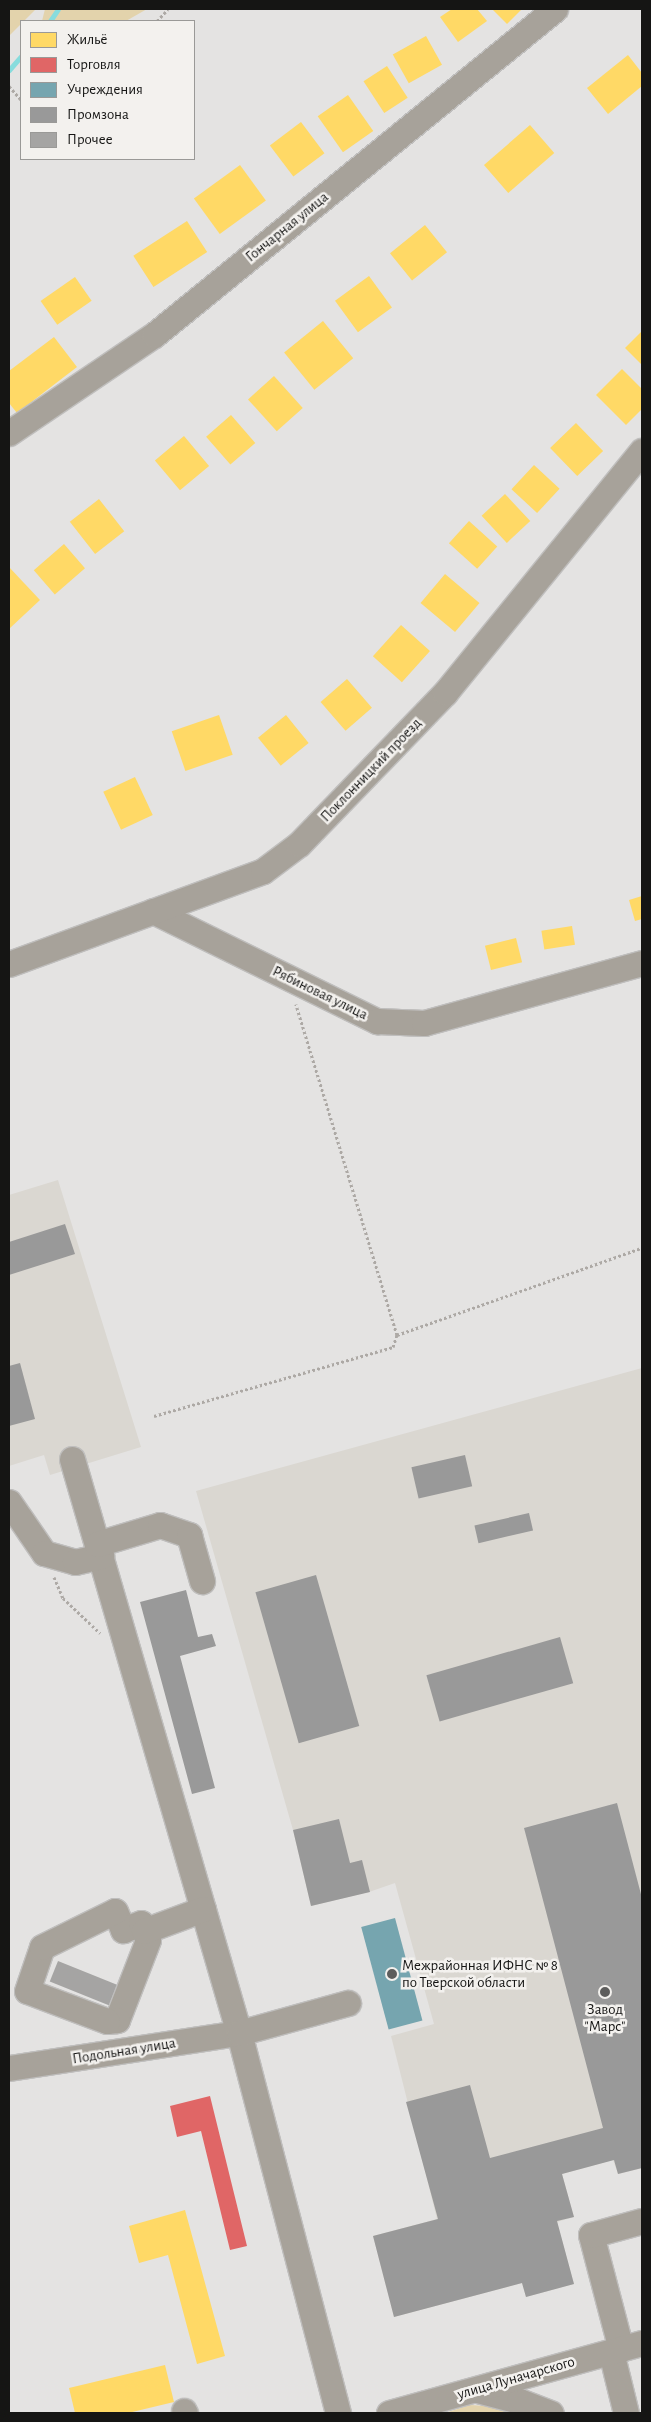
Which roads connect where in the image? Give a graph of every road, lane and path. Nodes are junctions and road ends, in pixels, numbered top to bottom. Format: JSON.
{"nodes":[{"id":1,"x":168,"y":9,"type":"edge"},
{"id":2,"x":555,"y":9,"type":"edge"},
{"id":3,"x":158,"y":20,"type":"edge"},
{"id":4,"x":9,"y":86,"type":"edge"},
{"id":5,"x":20,"y":99,"type":"edge"},
{"id":6,"x":9,"y":433,"type":"edge"},
{"id":7,"x":642,"y":451,"type":"edge"},
{"id":8,"x":153,"y":911,"type":"junction"},
{"id":9,"x":642,"y":963,"type":"edge"},
{"id":10,"x":9,"y":964,"type":"edge"},
{"id":11,"x":288,"y":977,"type":"junction"},
{"id":12,"x":642,"y":1248,"type":"edge"},
{"id":13,"x":397,"y":1335,"type":"junction"},
{"id":14,"x":154,"y":1416,"type":"dead end"},
{"id":15,"x":72,"y":1459,"type":"dead end"},
{"id":16,"x":9,"y":1502,"type":"edge"},
{"id":17,"x":99,"y":1550,"type":"junction"},
{"id":18,"x":44,"y":1553,"type":"junction"},
{"id":19,"x":202,"y":1581,"type":"dead end"},
{"id":20,"x":105,"y":1637,"type":"dead end"},
{"id":21,"x":203,"y":1909,"type":"junction"},
{"id":22,"x":144,"y":1931,"type":"junction"},
{"id":23,"x":348,"y":2003,"type":"dead end"},
{"id":24,"x":107,"y":2021,"type":"junction"},
{"id":25,"x":239,"y":2033,"type":"junction"},
{"id":26,"x":110,"y":2053,"type":"junction"},
{"id":27,"x":9,"y":2068,"type":"edge"},
{"id":28,"x":642,"y":2221,"type":"edge"},
{"id":29,"x":625,"y":2348,"type":"edge"},
{"id":30,"x":475,"y":2389,"type":"junction"},
{"id":31,"x":631,"y":2401,"type":"edge"},
{"id":32,"x":338,"y":2413,"type":"edge"},
{"id":33,"x":390,"y":2413,"type":"edge"},
{"id":34,"x":551,"y":2413,"type":"edge"}],
"edges":[{"from":1,"to":3,"type":"path"},
{"from":2,"to":6,"type":"street","name":"Гончарная улица"},
{"from":4,"to":5,"type":"path"},
{"from":7,"to":8,"type":"street","name":"Поклонницкий проезд"},
{"from":8,"to":10,"type":"street","name":"Поклонницкий проезд"},
{"from":8,"to":11,"type":"street","name":"Рябиновая улица"},
{"from":9,"to":11,"type":"street","name":"Рябиновая улица"},
{"from":11,"to":13,"type":"path"},
{"from":12,"to":13,"type":"path"},
{"from":13,"to":14,"type":"path"},
{"from":15,"to":17,"type":"street"},
{"from":16,"to":18,"type":"street"},
{"from":17,"to":18,"type":"street"},
{"from":17,"to":19,"type":"street"},
{"from":17,"to":21,"type":"street"},
{"from":18,"to":20,"type":"path"},
{"from":21,"to":22,"type":"street"},
{"from":21,"to":25,"type":"street"},
{"from":22,"to":24,"type":"street"},
{"from":22,"to":24,"type":"street"},
{"from":23,"to":25,"type":"street","name":"Подольная улица"},
{"from":24,"to":26,"type":"street"},
{"from":25,"to":26,"type":"street","name":"Подольная улица"},
{"from":25,"to":32,"type":"street"},
{"from":26,"to":27,"type":"street","name":"Подольная улица"},
{"from":28,"to":29,"type":"street"},
{"from":29,"to":30,"type":"street","name":"улица Луначарского"},
{"from":29,"to":31,"type":"street"},
{"from":30,"to":33,"type":"street","name":"улица Луначарского"},
{"from":30,"to":34,"type":"street"}]}
